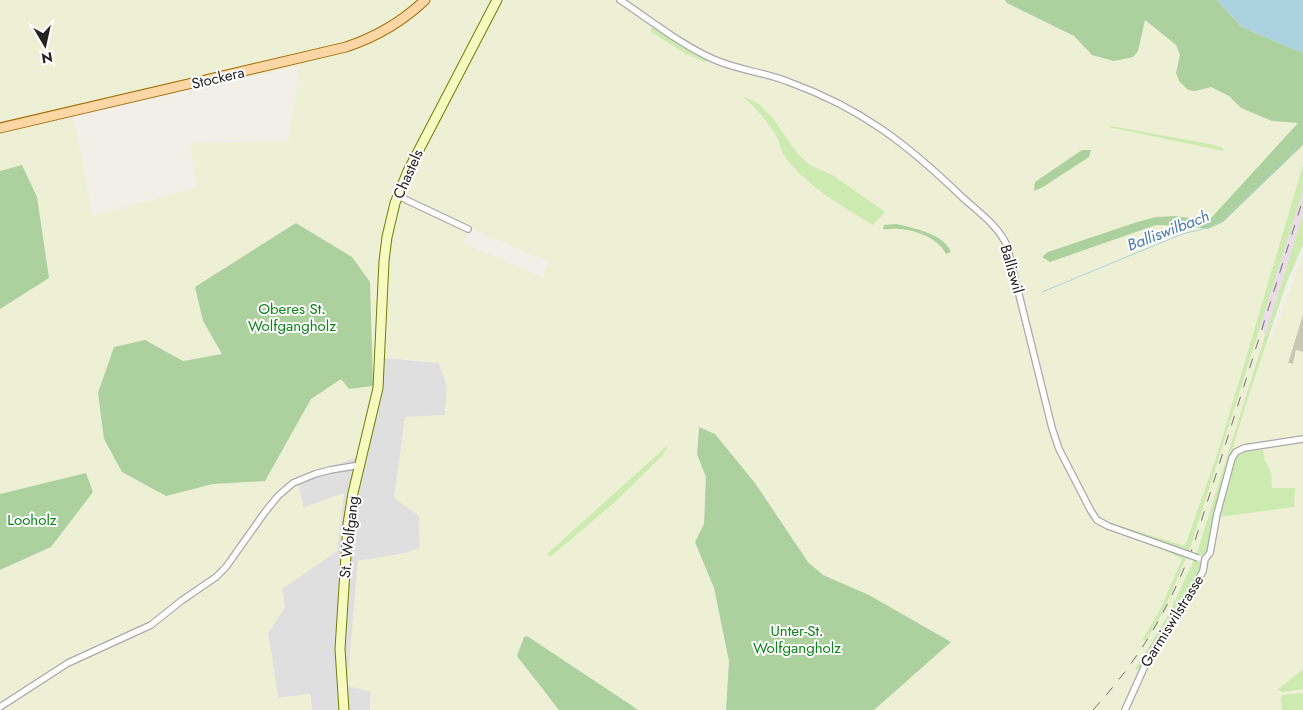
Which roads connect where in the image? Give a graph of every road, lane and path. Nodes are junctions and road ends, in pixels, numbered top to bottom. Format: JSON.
{"nodes":[{"id":1,"x":424,"y":0,"type":"edge"},
{"id":2,"x":497,"y":0,"type":"edge"},
{"id":3,"x":620,"y":0,"type":"edge"},
{"id":4,"x":0,"y":128,"type":"edge"},
{"id":5,"x":398,"y":196,"type":"junction"},
{"id":6,"x":468,"y":229,"type":"dead end"},
{"id":7,"x":380,"y":366,"type":"joint"},
{"id":8,"x":1303,"y":439,"type":"edge"},
{"id":9,"x":360,"y":466,"type":"junction"},
{"id":10,"x":293,"y":483,"type":"junction"},
{"id":11,"x":284,"y":485,"type":"dead end"},
{"id":12,"x":1206,"y":559,"type":"junction"},
{"id":13,"x":0,"y":707,"type":"edge"},
{"id":14,"x":344,"y":710,"type":"edge"},
{"id":15,"x":1125,"y":710,"type":"edge"}],
"edges":[{"from":1,"to":4,"type":"main road","name":"Stockera"},
{"from":2,"to":5,"type":"main road","name":"Chastels"},
{"from":3,"to":12,"type":"street","name":"Balliswil","bridge":true},
{"from":5,"to":6,"type":"street"},
{"from":5,"to":7,"type":"main road","name":"Chastels"},
{"from":7,"to":9,"type":"main road","name":"St. Wolfgang"},
{"from":8,"to":12,"type":"street"},
{"from":9,"to":10,"type":"street"},
{"from":9,"to":14,"type":"main road","name":"St. Wolfgang"},
{"from":10,"to":11,"type":"street"},
{"from":10,"to":13,"type":"street"},
{"from":12,"to":15,"type":"street","name":"Garmiswilstrasse"}]}
